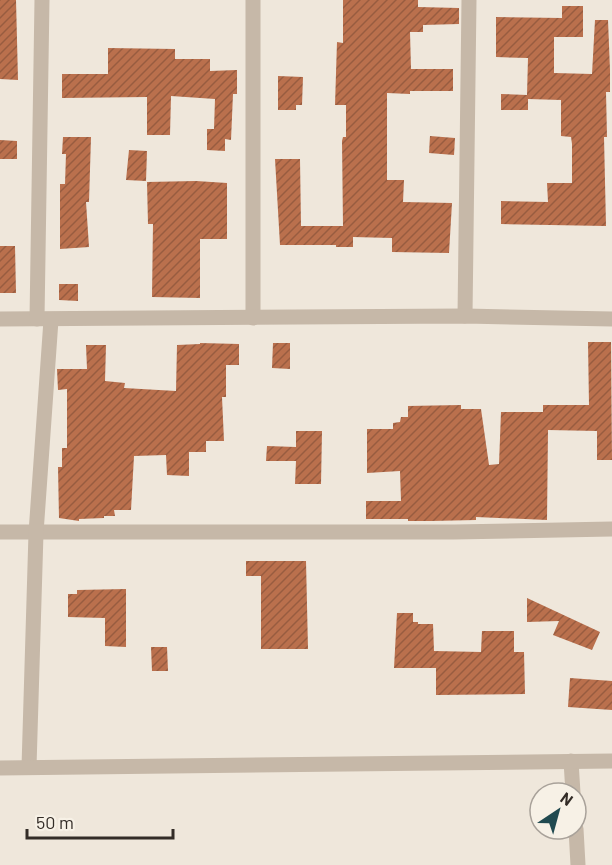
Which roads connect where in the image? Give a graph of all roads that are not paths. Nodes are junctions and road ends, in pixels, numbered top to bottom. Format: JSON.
{"nodes":[{"id":1,"x":42,"y":0,"type":"edge"},
{"id":2,"x":252,"y":0,"type":"edge"},
{"id":3,"x":469,"y":0,"type":"edge"},
{"id":4,"x":465,"y":316,"type":"junction"},
{"id":5,"x":253,"y":318,"type":"junction"},
{"id":6,"x":0,"y":319,"type":"edge"},
{"id":7,"x":44,"y":319,"type":"junction"},
{"id":8,"x":612,"y":319,"type":"edge"},
{"id":9,"x":612,"y":529,"type":"edge"},
{"id":10,"x":0,"y":532,"type":"edge"},
{"id":11,"x":36,"y":533,"type":"junction"},
{"id":12,"x":571,"y":761,"type":"junction"},
{"id":13,"x":612,"y":761,"type":"edge"},
{"id":14,"x":29,"y":767,"type":"junction"},
{"id":15,"x":0,"y":768,"type":"edge"},
{"id":16,"x":572,"y":781,"type":"edge"},
{"id":17,"x":577,"y":841,"type":"edge"},
{"id":18,"x":578,"y":865,"type":"edge"}],
"edges":[{"from":1,"to":7,"type":"street"},
{"from":2,"to":5,"type":"street"},
{"from":3,"to":4,"type":"street"},
{"from":4,"to":5,"type":"street"},
{"from":4,"to":8,"type":"street"},
{"from":5,"to":7,"type":"street"},
{"from":6,"to":7,"type":"street"},
{"from":7,"to":11,"type":"street"},
{"from":9,"to":11,"type":"street"},
{"from":10,"to":11,"type":"street"},
{"from":11,"to":14,"type":"street"},
{"from":12,"to":13,"type":"street"},
{"from":12,"to":14,"type":"street"},
{"from":12,"to":16,"type":"street"},
{"from":14,"to":15,"type":"street"},
{"from":17,"to":18,"type":"street"}]}
